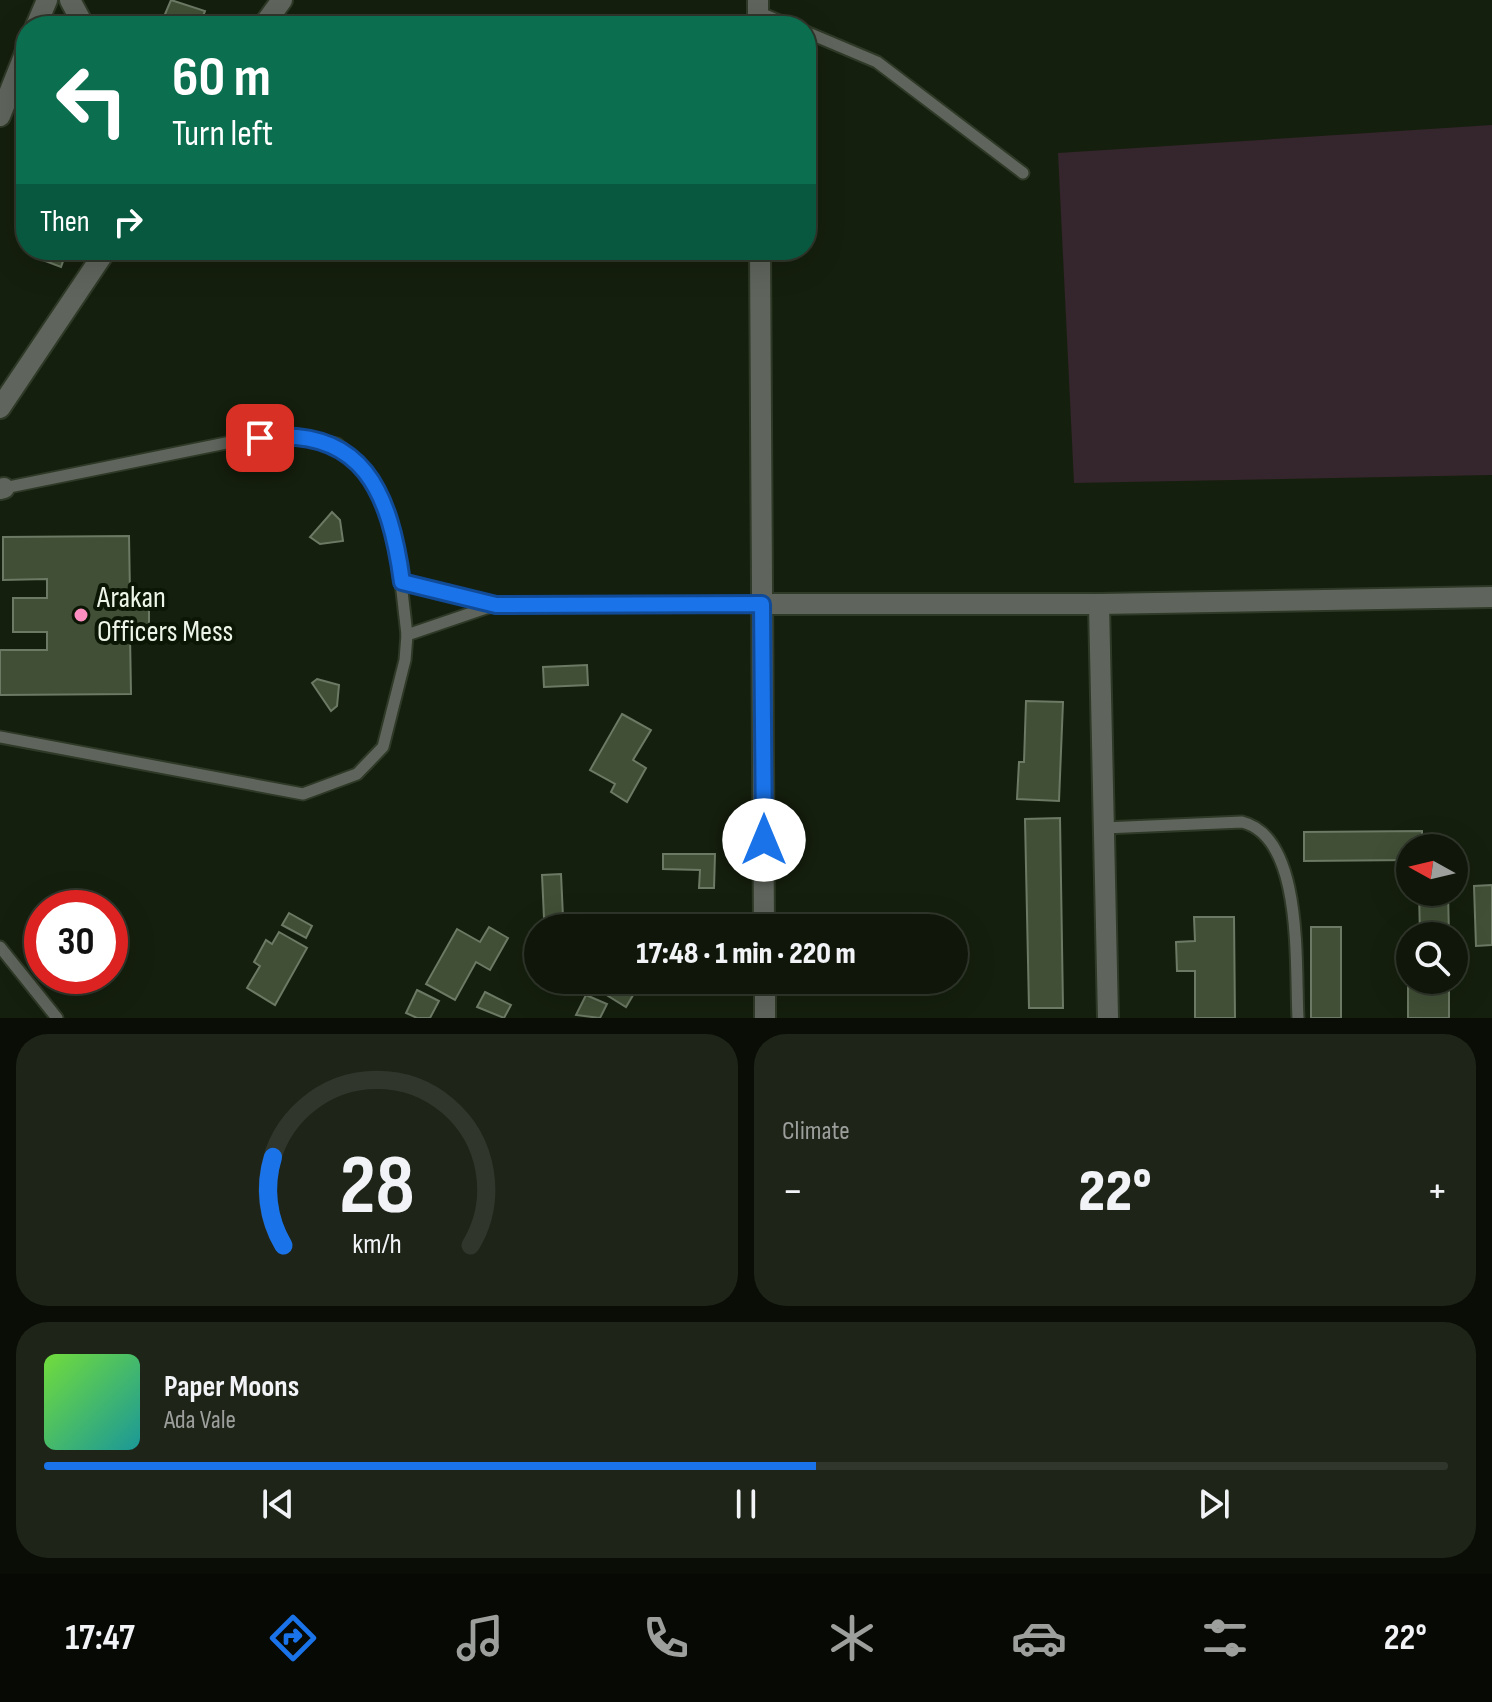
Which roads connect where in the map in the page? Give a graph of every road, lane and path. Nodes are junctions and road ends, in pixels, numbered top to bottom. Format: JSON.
{"nodes":[{"id":1,"x":816,"y":36,"type":"edge"},
{"id":2,"x":16,"y":76,"type":"edge"},
{"id":3,"x":0,"y":116,"type":"edge"},
{"id":4,"x":1023,"y":173,"type":"dead end"},
{"id":5,"x":99,"y":260,"type":"edge"},
{"id":6,"x":760,"y":260,"type":"edge"},
{"id":7,"x":0,"y":408,"type":"edge"},
{"id":8,"x":2,"y":489,"type":"edge"},
{"id":9,"x":402,"y":582,"type":"junction"},
{"id":10,"x":1492,"y":597,"type":"edge"},
{"id":11,"x":762,"y":604,"type":"junction"},
{"id":12,"x":1099,"y":604,"type":"junction"},
{"id":13,"x":496,"y":605,"type":"junction"},
{"id":14,"x":407,"y":635,"type":"junction"},
{"id":15,"x":0,"y":737,"type":"edge"},
{"id":16,"x":1104,"y":828,"type":"junction"},
{"id":17,"x":764,"y":914,"type":"edge"},
{"id":18,"x":0,"y":947,"type":"edge"},
{"id":19,"x":765,"y":994,"type":"edge"},
{"id":20,"x":57,"y":1018,"type":"edge"},
{"id":21,"x":765,"y":1018,"type":"edge"},
{"id":22,"x":1108,"y":1018,"type":"edge"},
{"id":23,"x":1298,"y":1018,"type":"edge"}],
"edges":[{"from":1,"to":4,"type":"lane"},
{"from":2,"to":3,"type":"street"},
{"from":5,"to":7,"type":"street"},
{"from":6,"to":11,"type":"street"},
{"from":8,"to":9,"type":"lane"},
{"from":9,"to":13,"type":"lane"},
{"from":9,"to":14,"type":"lane"},
{"from":10,"to":12,"type":"street"},
{"from":11,"to":12,"type":"street"},
{"from":11,"to":13,"type":"lane"},
{"from":11,"to":17,"type":"street"},
{"from":12,"to":16,"type":"street"},
{"from":13,"to":14,"type":"lane"},
{"from":14,"to":15,"type":"lane"},
{"from":16,"to":22,"type":"street"},
{"from":16,"to":23,"type":"lane"},
{"from":18,"to":20,"type":"lane"},
{"from":19,"to":21,"type":"street"}]}
